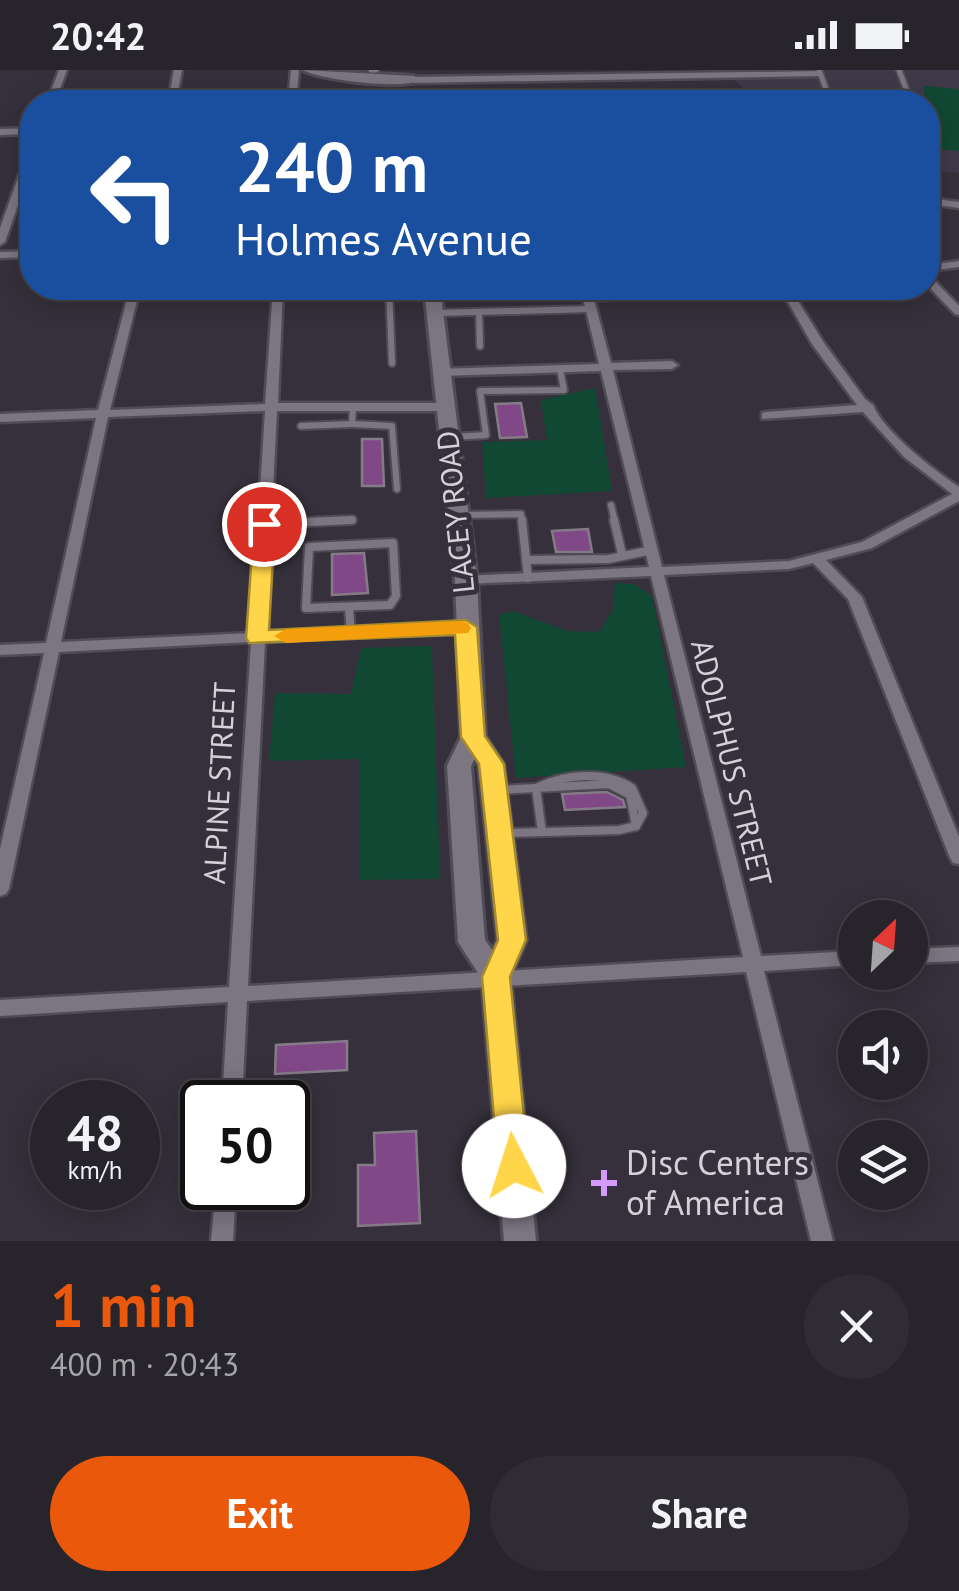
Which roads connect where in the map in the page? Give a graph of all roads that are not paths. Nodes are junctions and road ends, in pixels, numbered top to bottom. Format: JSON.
{"nodes":[{"id":1,"x":309,"y":70,"type":"edge"},
{"id":2,"x":819,"y":71,"type":"edge"},
{"id":3,"x":330,"y":72,"type":"edge"},
{"id":4,"x":640,"y":73,"type":"edge"},
{"id":5,"x":512,"y":74,"type":"edge"},
{"id":6,"x":415,"y":80,"type":"edge"},
{"id":7,"x":20,"y":186,"type":"edge"},
{"id":8,"x":0,"y":242,"type":"edge"},
{"id":9,"x":940,"y":292,"type":"edge"},
{"id":10,"x":132,"y":300,"type":"edge"},
{"id":11,"x":277,"y":300,"type":"edge"},
{"id":12,"x":389,"y":300,"type":"edge"},
{"id":13,"x":433,"y":300,"type":"edge"},
{"id":14,"x":577,"y":300,"type":"edge"},
{"id":15,"x":593,"y":300,"type":"edge"},
{"id":16,"x":792,"y":300,"type":"edge"},
{"id":17,"x":478,"y":312,"type":"junction"},
{"id":18,"x":959,"y":312,"type":"edge"},
{"id":19,"x":435,"y":313,"type":"junction"},
{"id":20,"x":480,"y":346,"type":"dead end"},
{"id":21,"x":392,"y":363,"type":"dead end"},
{"id":22,"x":672,"y":366,"type":"dead end"},
{"id":23,"x":604,"y":368,"type":"junction"},
{"id":24,"x":560,"y":369,"type":"junction"},
{"id":25,"x":440,"y":372,"type":"junction"},
{"id":26,"x":353,"y":407,"type":"junction"},
{"id":27,"x":444,"y":407,"type":"junction"},
{"id":28,"x":271,"y":408,"type":"junction"},
{"id":29,"x":870,"y":408,"type":"junction"},
{"id":30,"x":102,"y":414,"type":"junction"},
{"id":31,"x":766,"y":416,"type":"dead end"},
{"id":32,"x":0,"y":418,"type":"edge"},
{"id":33,"x":352,"y":424,"type":"junction"},
{"id":34,"x":301,"y":426,"type":"dead end"},
{"id":35,"x":448,"y":437,"type":"junction"},
{"id":36,"x":397,"y":488,"type":"dead end"},
{"id":37,"x":959,"y":495,"type":"edge"},
{"id":38,"x":610,"y":505,"type":"dead end"},
{"id":39,"x":458,"y":516,"type":"junction"},
{"id":40,"x":352,"y":520,"type":"dead end"},
{"id":41,"x":264,"y":524,"type":"junction"},
{"id":42,"x":652,"y":550,"type":"junction"},
{"id":43,"x":622,"y":554,"type":"junction"},
{"id":44,"x":816,"y":558,"type":"junction"},
{"id":45,"x":526,"y":560,"type":"junction"},
{"id":46,"x":657,"y":574,"type":"junction"},
{"id":47,"x":528,"y":578,"type":"junction"},
{"id":48,"x":466,"y":580,"type":"junction"},
{"id":49,"x":350,"y":609,"type":"junction"},
{"id":50,"x":466,"y":627,"type":"junction"},
{"id":51,"x":352,"y":633,"type":"junction"},
{"id":52,"x":257,"y":638,"type":"junction"},
{"id":53,"x":53,"y":648,"type":"junction"},
{"id":54,"x":0,"y":650,"type":"edge"},
{"id":55,"x":473,"y":737,"type":"junction"},
{"id":56,"x":536,"y":788,"type":"junction"},
{"id":57,"x":494,"y":791,"type":"junction"},
{"id":58,"x":542,"y":832,"type":"junction"},
{"id":59,"x":499,"y":833,"type":"junction"},
{"id":60,"x":959,"y":858,"type":"edge"},
{"id":61,"x":0,"y":889,"type":"edge"},
{"id":62,"x":959,"y":954,"type":"edge"},
{"id":63,"x":928,"y":955,"type":"edge"},
{"id":64,"x":838,"y":959,"type":"edge"},
{"id":65,"x":751,"y":963,"type":"junction"},
{"id":66,"x":496,"y":977,"type":"junction"},
{"id":67,"x":239,"y":995,"type":"junction"},
{"id":68,"x":0,"y":1008,"type":"edge"},
{"id":69,"x":233,"y":1080,"type":"edge"},
{"id":70,"x":224,"y":1210,"type":"edge"},
{"id":71,"x":222,"y":1241,"type":"edge"},
{"id":72,"x":520,"y":1241,"type":"edge"},
{"id":73,"x":822,"y":1241,"type":"edge"}],
"edges":[{"from":1,"to":3,"type":"main road"},
{"from":2,"to":4,"type":"street"},
{"from":3,"to":6,"type":"main road"},
{"from":4,"to":5,"type":"street"},
{"from":5,"to":6,"type":"street"},
{"from":7,"to":8,"type":"street"},
{"from":9,"to":18,"type":"street"},
{"from":10,"to":30,"type":"street"},
{"from":11,"to":28,"type":"street","name":"ALPINE STREET"},
{"from":12,"to":21,"type":"lane"},
{"from":13,"to":19,"type":"main road","name":"LACEY ROAD"},
{"from":14,"to":17,"type":"lane"},
{"from":15,"to":23,"type":"street","name":"ADOLPHUS STREET"},
{"from":16,"to":29,"type":"street"},
{"from":17,"to":19,"type":"lane"},
{"from":17,"to":20,"type":"lane"},
{"from":19,"to":25,"type":"main road","name":"LACEY ROAD"},
{"from":22,"to":23,"type":"street"},
{"from":23,"to":24,"type":"street"},
{"from":23,"to":42,"type":"street","name":"ADOLPHUS STREET"},
{"from":24,"to":25,"type":"street"},
{"from":24,"to":35,"type":"lane"},
{"from":25,"to":27,"type":"main road","name":"LACEY ROAD"},
{"from":26,"to":27,"type":"street"},
{"from":26,"to":28,"type":"street"},
{"from":26,"to":33,"type":"lane"},
{"from":27,"to":35,"type":"main road","name":"LACEY ROAD"},
{"from":28,"to":30,"type":"street"},
{"from":28,"to":41,"type":"street","name":"ALPINE STREET"},
{"from":29,"to":31,"type":"street"},
{"from":29,"to":37,"type":"street"},
{"from":30,"to":32,"type":"street"},
{"from":30,"to":53,"type":"street"},
{"from":33,"to":34,"type":"lane"},
{"from":33,"to":36,"type":"lane"},
{"from":35,"to":39,"type":"main road","name":"LACEY ROAD"},
{"from":37,"to":44,"type":"street"},
{"from":38,"to":43,"type":"lane"},
{"from":39,"to":45,"type":"lane"},
{"from":39,"to":48,"type":"main road","name":"LACEY ROAD"},
{"from":40,"to":41,"type":"lane"},
{"from":41,"to":52,"type":"street","name":"ALPINE STREET"},
{"from":42,"to":43,"type":"lane"},
{"from":42,"to":46,"type":"street","name":"ADOLPHUS STREET"},
{"from":43,"to":45,"type":"lane"},
{"from":44,"to":46,"type":"street"},
{"from":44,"to":60,"type":"street"},
{"from":45,"to":47,"type":"lane"},
{"from":46,"to":47,"type":"street"},
{"from":46,"to":65,"type":"street","name":"ADOLPHUS STREET"},
{"from":47,"to":48,"type":"street"},
{"from":48,"to":50,"type":"main road","name":"LACEY ROAD"},
{"from":49,"to":49,"type":"lane"},
{"from":49,"to":51,"type":"lane"},
{"from":50,"to":51,"type":"street"},
{"from":50,"to":55,"type":"main road","name":"LACEY ROAD"},
{"from":51,"to":52,"type":"street"},
{"from":52,"to":53,"type":"street"},
{"from":52,"to":67,"type":"street","name":"ALPINE STREET"},
{"from":53,"to":54,"type":"street"},
{"from":53,"to":61,"type":"street"},
{"from":55,"to":57,"type":"main road","name":"LACEY ROAD"},
{"from":55,"to":66,"type":"main road","name":"LACEY ROAD"},
{"from":56,"to":57,"type":"lane"},
{"from":56,"to":58,"type":"lane"},
{"from":56,"to":58,"type":"lane"},
{"from":57,"to":59,"type":"main road","name":"LACEY ROAD"},
{"from":58,"to":59,"type":"lane"},
{"from":59,"to":66,"type":"main road","name":"LACEY ROAD"},
{"from":62,"to":63,"type":"street"},
{"from":64,"to":65,"type":"street"},
{"from":65,"to":66,"type":"street"},
{"from":65,"to":73,"type":"street","name":"ADOLPHUS STREET"},
{"from":66,"to":67,"type":"street"},
{"from":66,"to":72,"type":"main road","name":"LACEY ROAD"},
{"from":67,"to":68,"type":"street"},
{"from":67,"to":69,"type":"street","name":"ALPINE STREET"},
{"from":70,"to":71,"type":"street"}]}
